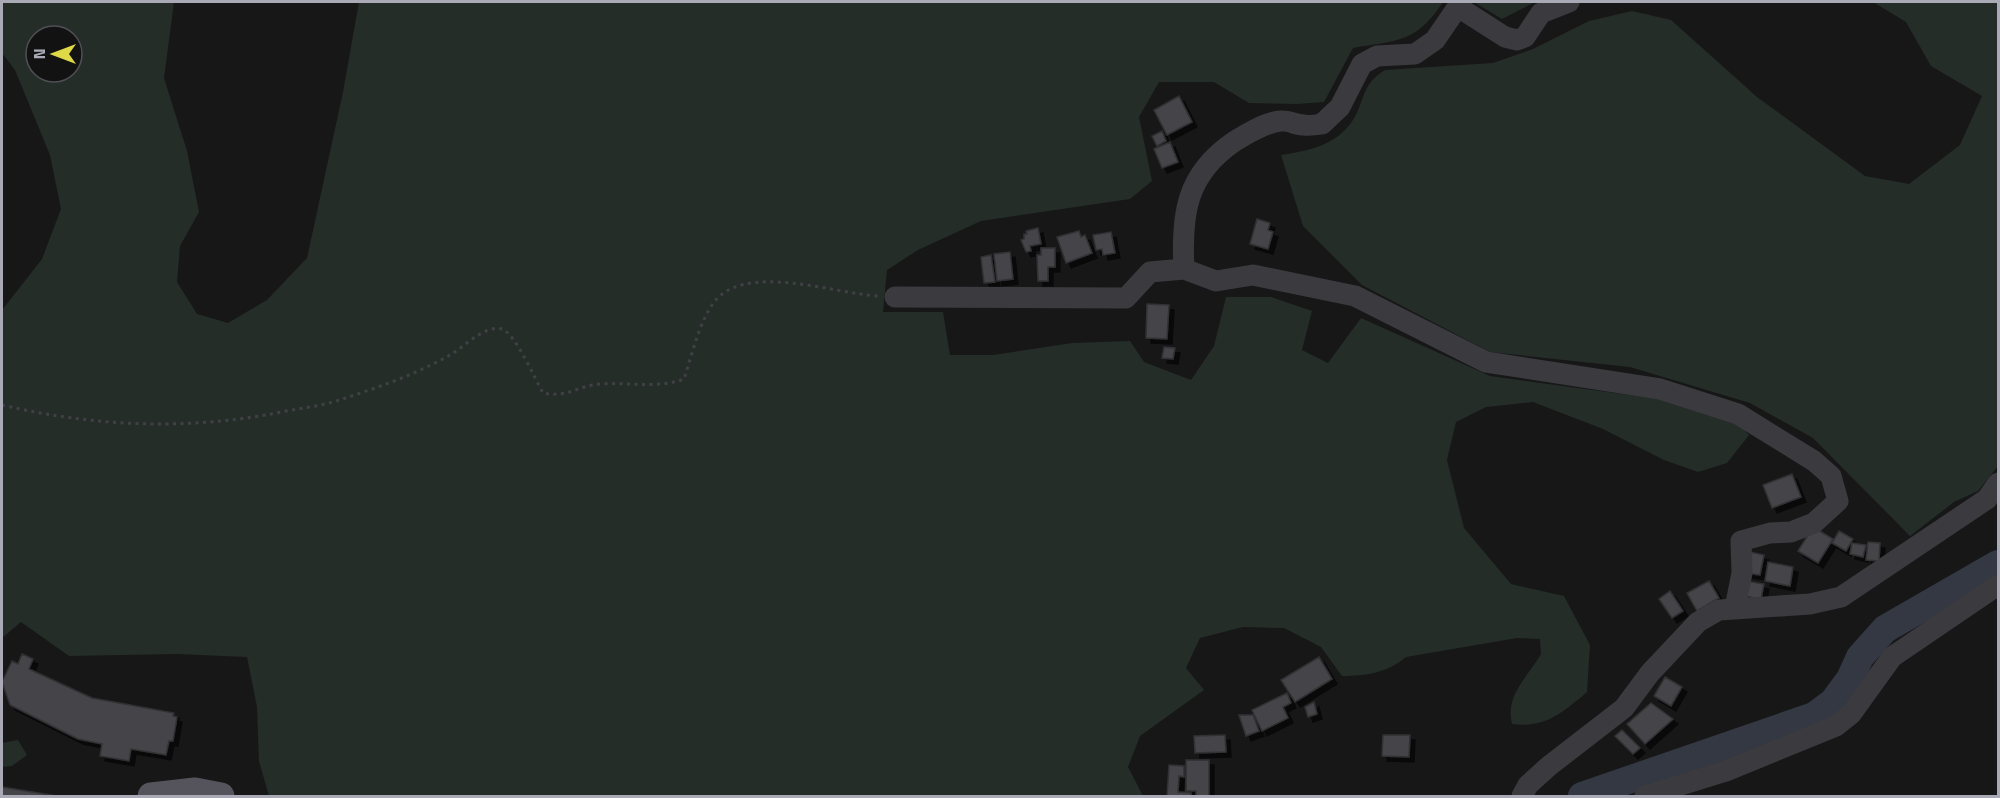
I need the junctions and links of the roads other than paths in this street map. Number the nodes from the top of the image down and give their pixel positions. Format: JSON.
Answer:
{"nodes":[{"id":1,"x":1569,"y":2,"type":"edge"},
{"id":2,"x":1460,"y":4,"type":"edge"},
{"id":3,"x":1185,"y":269,"type":"junction"},
{"id":4,"x":895,"y":297,"type":"road end"},
{"id":5,"x":1998,"y":483,"type":"edge"},
{"id":6,"x":1998,"y":585,"type":"edge"},
{"id":7,"x":1735,"y":608,"type":"junction"},
{"id":8,"x":151,"y":796,"type":"edge"},
{"id":9,"x":221,"y":796,"type":"edge"},
{"id":10,"x":1522,"y":796,"type":"edge"},
{"id":11,"x":1645,"y":796,"type":"edge"}],
"edges":[{"from":1,"to":2,"type":"street"},
{"from":2,"to":3,"type":"street"},
{"from":3,"to":4,"type":"street"},
{"from":3,"to":7,"type":"street"},
{"from":5,"to":7,"type":"street"},
{"from":6,"to":11,"type":"street"},
{"from":7,"to":10,"type":"street"},
{"from":8,"to":9,"type":"main road"}]}
